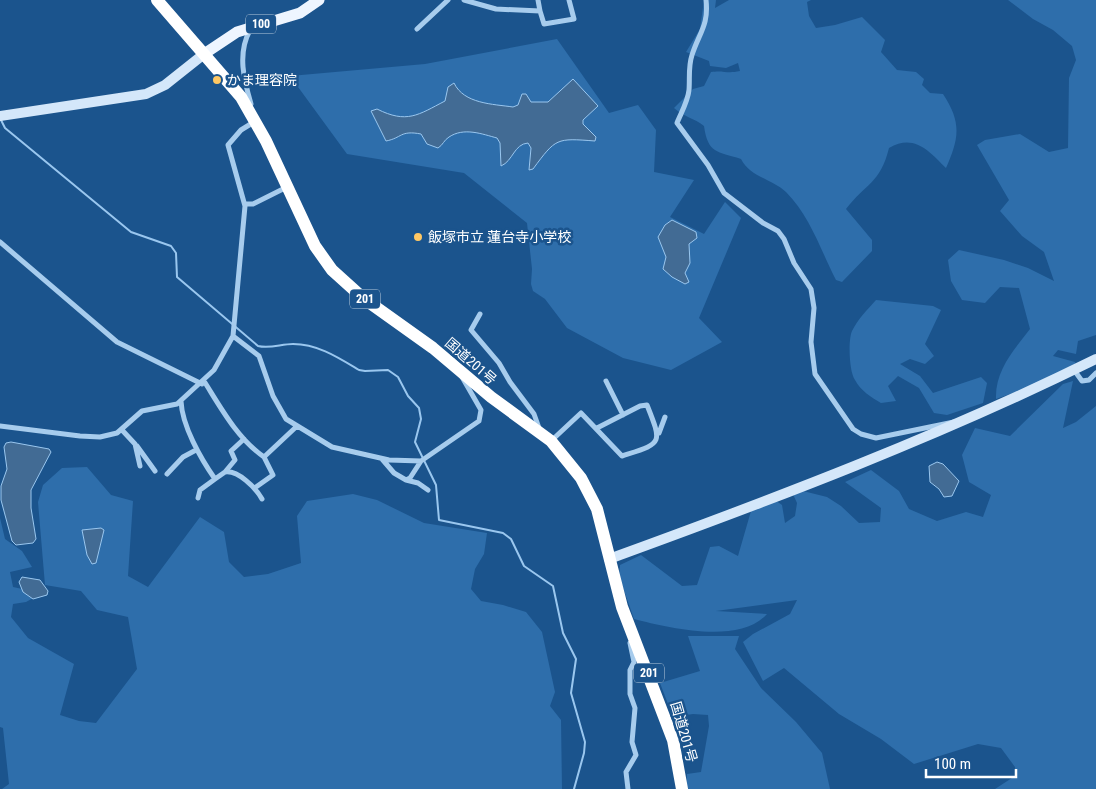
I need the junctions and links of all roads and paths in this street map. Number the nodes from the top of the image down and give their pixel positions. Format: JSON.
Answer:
{"nodes":[{"id":1,"x":157,"y":0,"type":"edge"},
{"id":2,"x":319,"y":0,"type":"edge"},
{"id":3,"x":448,"y":0,"type":"edge"},
{"id":4,"x":464,"y":0,"type":"edge"},
{"id":5,"x":538,"y":0,"type":"edge"},
{"id":6,"x":569,"y":0,"type":"edge"},
{"id":7,"x":706,"y":0,"type":"edge"},
{"id":8,"x":540,"y":11,"type":"junction"},
{"id":9,"x":252,"y":27,"type":"junction"},
{"id":10,"x":417,"y":29,"type":"dead end"},
{"id":11,"x":204,"y":54,"type":"junction"},
{"id":12,"x":0,"y":116,"type":"edge"},
{"id":13,"x":255,"y":121,"type":"junction"},
{"id":14,"x":287,"y":188,"type":"junction"},
{"id":15,"x":244,"y":204,"type":"junction"},
{"id":16,"x":0,"y":242,"type":"edge"},
{"id":17,"x":480,"y":314,"type":"dead end"},
{"id":18,"x":233,"y":336,"type":"junction"},
{"id":19,"x":1096,"y":359,"type":"edge"},
{"id":20,"x":1074,"y":370,"type":"junction"},
{"id":21,"x":460,"y":372,"type":"junction"},
{"id":22,"x":1096,"y":373,"type":"edge"},
{"id":23,"x":606,"y":381,"type":"dead end"},
{"id":24,"x":203,"y":382,"type":"junction"},
{"id":25,"x":181,"y":402,"type":"junction"},
{"id":26,"x":623,"y":414,"type":"junction"},
{"id":27,"x":665,"y":417,"type":"dead end"},
{"id":28,"x":964,"y":422,"type":"junction"},
{"id":29,"x":0,"y":426,"type":"edge"},
{"id":30,"x":296,"y":427,"type":"junction"},
{"id":31,"x":597,"y":428,"type":"junction"},
{"id":32,"x":122,"y":430,"type":"junction"},
{"id":33,"x":658,"y":436,"type":"junction"},
{"id":34,"x":546,"y":437,"type":"junction"},
{"id":35,"x":244,"y":440,"type":"junction"},
{"id":36,"x":135,"y":444,"type":"junction"},
{"id":37,"x":196,"y":450,"type":"junction"},
{"id":38,"x":264,"y":457,"type":"junction"},
{"id":39,"x":382,"y":459,"type":"junction"},
{"id":40,"x":421,"y":461,"type":"junction"},
{"id":41,"x":140,"y":466,"type":"dead end"},
{"id":42,"x":155,"y":471,"type":"dead end"},
{"id":43,"x":225,"y":472,"type":"junction"},
{"id":44,"x":167,"y":474,"type":"dead end"},
{"id":45,"x":215,"y":479,"type":"junction"},
{"id":46,"x":406,"y":480,"type":"junction"},
{"id":47,"x":256,"y":488,"type":"junction"},
{"id":48,"x":428,"y":490,"type":"dead end"},
{"id":49,"x":198,"y":498,"type":"dead end"},
{"id":50,"x":262,"y":499,"type":"dead end"},
{"id":51,"x":609,"y":559,"type":"junction"},
{"id":52,"x":632,"y":632,"type":"junction"},
{"id":53,"x":628,"y":789,"type":"edge"},
{"id":54,"x":682,"y":789,"type":"edge"}],
"edges":[{"from":1,"to":11,"type":"highway","name":"国道201号","number":"201"},
{"from":2,"to":9,"type":"main road","number":"100"},
{"from":3,"to":10,"type":"street"},
{"from":4,"to":8,"type":"street"},
{"from":5,"to":8,"type":"street"},
{"from":6,"to":8,"type":"street"},
{"from":7,"to":28,"type":"street"},
{"from":9,"to":11,"type":"main road","number":"100"},
{"from":9,"to":13,"type":"street"},
{"from":11,"to":12,"type":"street"},
{"from":11,"to":13,"type":"highway","name":"国道201号","number":"201"},
{"from":13,"to":14,"type":"highway","name":"国道201号","number":"201"},
{"from":13,"to":15,"type":"street"},
{"from":14,"to":15,"type":"street"},
{"from":14,"to":21,"type":"highway","name":"国道201号","number":"201"},
{"from":15,"to":18,"type":"street"},
{"from":16,"to":24,"type":"street"},
{"from":17,"to":34,"type":"street"},
{"from":18,"to":24,"type":"street"},
{"from":18,"to":30,"type":"street"},
{"from":19,"to":20,"type":"street"},
{"from":20,"to":22,"type":"street"},
{"from":20,"to":28,"type":"street"},
{"from":21,"to":34,"type":"highway","name":"国道201号","number":"201"},
{"from":21,"to":40,"type":"street"},
{"from":23,"to":26,"type":"street"},
{"from":24,"to":25,"type":"street"},
{"from":24,"to":35,"type":"street"},
{"from":25,"to":32,"type":"street"},
{"from":25,"to":37,"type":"street"},
{"from":26,"to":31,"type":"street"},
{"from":26,"to":33,"type":"street"},
{"from":27,"to":33,"type":"street"},
{"from":28,"to":51,"type":"street"},
{"from":29,"to":32,"type":"street"},
{"from":30,"to":38,"type":"street"},
{"from":30,"to":39,"type":"street"},
{"from":31,"to":33,"type":"street"},
{"from":31,"to":34,"type":"street"},
{"from":32,"to":36,"type":"street"},
{"from":34,"to":51,"type":"highway","name":"国道201号","number":"201"},
{"from":35,"to":38,"type":"street"},
{"from":35,"to":43,"type":"street"},
{"from":36,"to":41,"type":"street"},
{"from":36,"to":42,"type":"street"},
{"from":37,"to":44,"type":"street"},
{"from":37,"to":45,"type":"street"},
{"from":38,"to":47,"type":"street"},
{"from":39,"to":40,"type":"street"},
{"from":39,"to":46,"type":"street"},
{"from":40,"to":46,"type":"street"},
{"from":43,"to":45,"type":"street"},
{"from":43,"to":47,"type":"street"},
{"from":45,"to":49,"type":"street"},
{"from":46,"to":48,"type":"street"},
{"from":47,"to":50,"type":"street"},
{"from":51,"to":52,"type":"highway","name":"国道201号","number":"201"},
{"from":52,"to":53,"type":"street"},
{"from":52,"to":54,"type":"highway","name":"国道201号","number":"201"}]}
